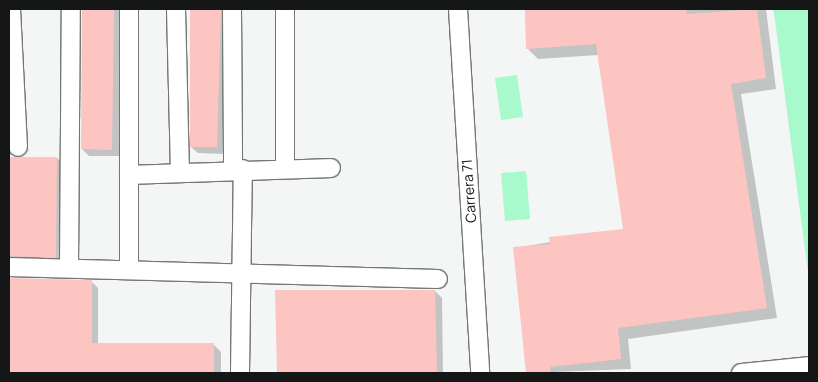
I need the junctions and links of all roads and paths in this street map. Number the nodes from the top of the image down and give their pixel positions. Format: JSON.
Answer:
{"nodes":[{"id":1,"x":11,"y":9,"type":"edge"},
{"id":2,"x":71,"y":9,"type":"edge"},
{"id":3,"x":129,"y":9,"type":"edge"},
{"id":4,"x":176,"y":9,"type":"edge"},
{"id":5,"x":232,"y":9,"type":"edge"},
{"id":6,"x":285,"y":9,"type":"edge"},
{"id":7,"x":458,"y":9,"type":"edge"},
{"id":8,"x":18,"y":147,"type":"dead end"},
{"id":9,"x":285,"y":167,"type":"junction"},
{"id":10,"x":331,"y":168,"type":"dead end"},
{"id":11,"x":238,"y":169,"type":"junction"},
{"id":12,"x":180,"y":171,"type":"junction"},
{"id":13,"x":129,"y":175,"type":"junction"},
{"id":14,"x":9,"y":267,"type":"edge"},
{"id":15,"x":69,"y":267,"type":"junction"},
{"id":16,"x":129,"y":269,"type":"junction"},
{"id":17,"x":240,"y":272,"type":"junction"},
{"id":18,"x":438,"y":278,"type":"dead end"},
{"id":19,"x":809,"y":366,"type":"edge"},
{"id":20,"x":240,"y":373,"type":"edge"},
{"id":21,"x":480,"y":373,"type":"edge"},
{"id":22,"x":741,"y":373,"type":"edge"}],
"edges":[{"from":1,"to":8,"type":"street"},
{"from":2,"to":15,"type":"street"},
{"from":3,"to":13,"type":"street"},
{"from":4,"to":12,"type":"street"},
{"from":5,"to":11,"type":"street"},
{"from":6,"to":9,"type":"street"},
{"from":7,"to":21,"type":"street","name":"Carrera 71"},
{"from":9,"to":10,"type":"street"},
{"from":9,"to":11,"type":"street"},
{"from":11,"to":12,"type":"street"},
{"from":11,"to":17,"type":"street"},
{"from":12,"to":13,"type":"street"},
{"from":13,"to":16,"type":"street"},
{"from":14,"to":15,"type":"street"},
{"from":15,"to":16,"type":"street"},
{"from":16,"to":17,"type":"street"},
{"from":17,"to":18,"type":"street"},
{"from":17,"to":20,"type":"street"},
{"from":19,"to":22,"type":"street"}]}
